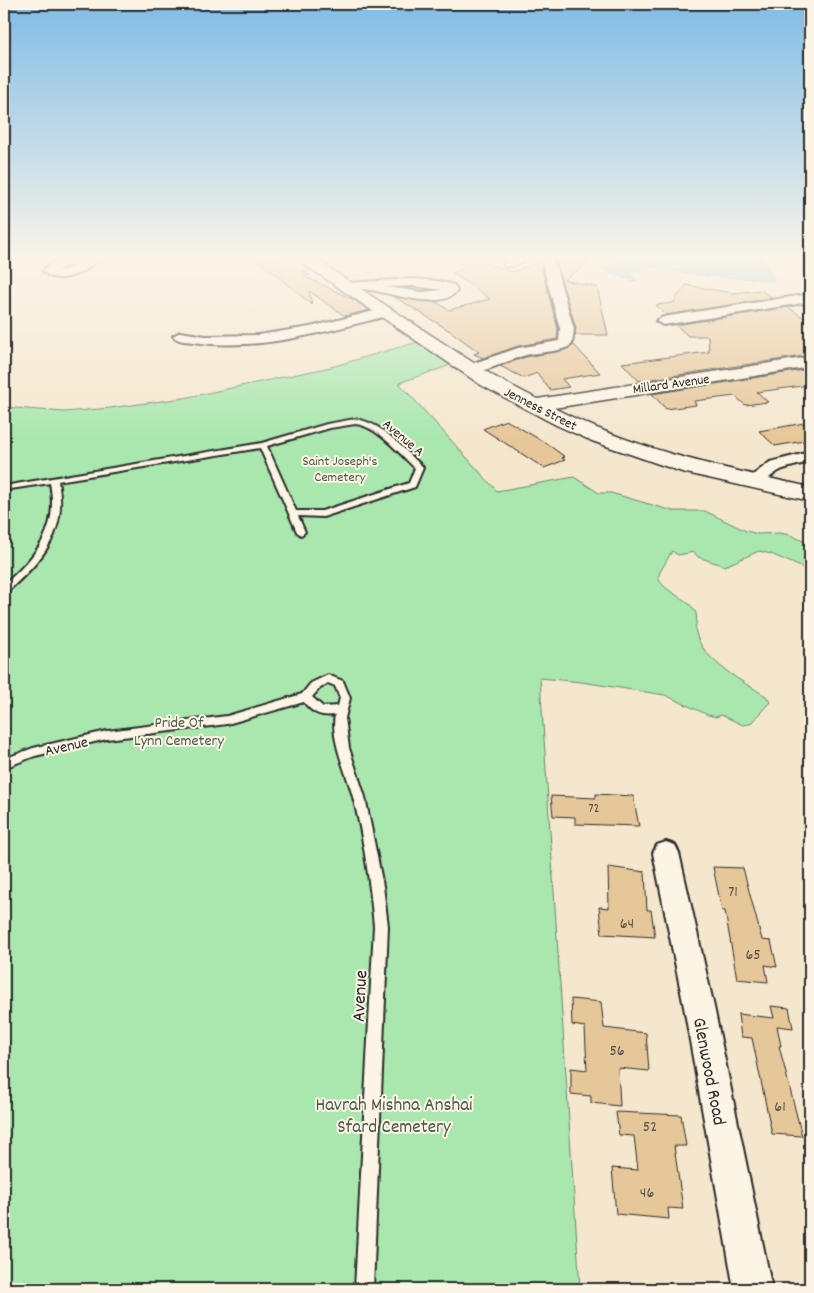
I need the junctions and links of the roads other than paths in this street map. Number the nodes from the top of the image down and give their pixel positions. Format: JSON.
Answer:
{"nodes":[{"id":1,"x":365,"y":317,"type":"edge"},
{"id":2,"x":394,"y":317,"type":"edge"},
{"id":3,"x":564,"y":317,"type":"edge"},
{"id":4,"x":686,"y":317,"type":"edge"},
{"id":5,"x":663,"y":321,"type":"dead end"},
{"id":6,"x":180,"y":336,"type":"dead end"},
{"id":7,"x":810,"y":362,"type":"edge"},
{"id":8,"x":470,"y":368,"type":"junction"},
{"id":9,"x":532,"y":406,"type":"junction"},
{"id":10,"x":263,"y":445,"type":"junction"},
{"id":11,"x":810,"y":457,"type":"edge"},
{"id":12,"x":54,"y":480,"type":"junction"},
{"id":13,"x":754,"y":482,"type":"junction"},
{"id":14,"x":4,"y":488,"type":"edge"},
{"id":15,"x":810,"y":494,"type":"edge"},
{"id":16,"x":294,"y":513,"type":"junction"},
{"id":17,"x":301,"y":532,"type":"dead end"},
{"id":18,"x":4,"y":590,"type":"edge"},
{"id":19,"x":306,"y":697,"type":"junction"},
{"id":20,"x":342,"y":709,"type":"junction"},
{"id":21,"x":4,"y":764,"type":"edge"},
{"id":22,"x":666,"y":853,"type":"dead end"},
{"id":23,"x":364,"y":1289,"type":"edge"},
{"id":24,"x":753,"y":1289,"type":"edge"}],
"edges":[{"from":1,"to":6,"type":"street"},
{"from":2,"to":8,"type":"street","name":"Jenness Street"},
{"from":3,"to":8,"type":"street"},
{"from":4,"to":5,"type":"street"},
{"from":7,"to":9,"type":"street","name":"Millard Avenue"},
{"from":8,"to":9,"type":"street","name":"Jenness Street"},
{"from":9,"to":13,"type":"street","name":"Jenness Street"},
{"from":10,"to":12,"type":"lane","name":"Avenue A"},
{"from":10,"to":16,"type":"lane"},
{"from":10,"to":16,"type":"lane","name":"Avenue A"},
{"from":11,"to":13,"type":"street"},
{"from":12,"to":14,"type":"lane","name":"Avenue A"},
{"from":12,"to":18,"type":"lane"},
{"from":13,"to":15,"type":"street","name":"Jenness Street"},
{"from":16,"to":17,"type":"lane"},
{"from":19,"to":20,"type":"lane"},
{"from":19,"to":20,"type":"lane","name":"Avenue"},
{"from":19,"to":21,"type":"lane","name":"Avenue"},
{"from":20,"to":23,"type":"lane","name":"Avenue"},
{"from":22,"to":24,"type":"street","name":"Glenwood Road"}]}
